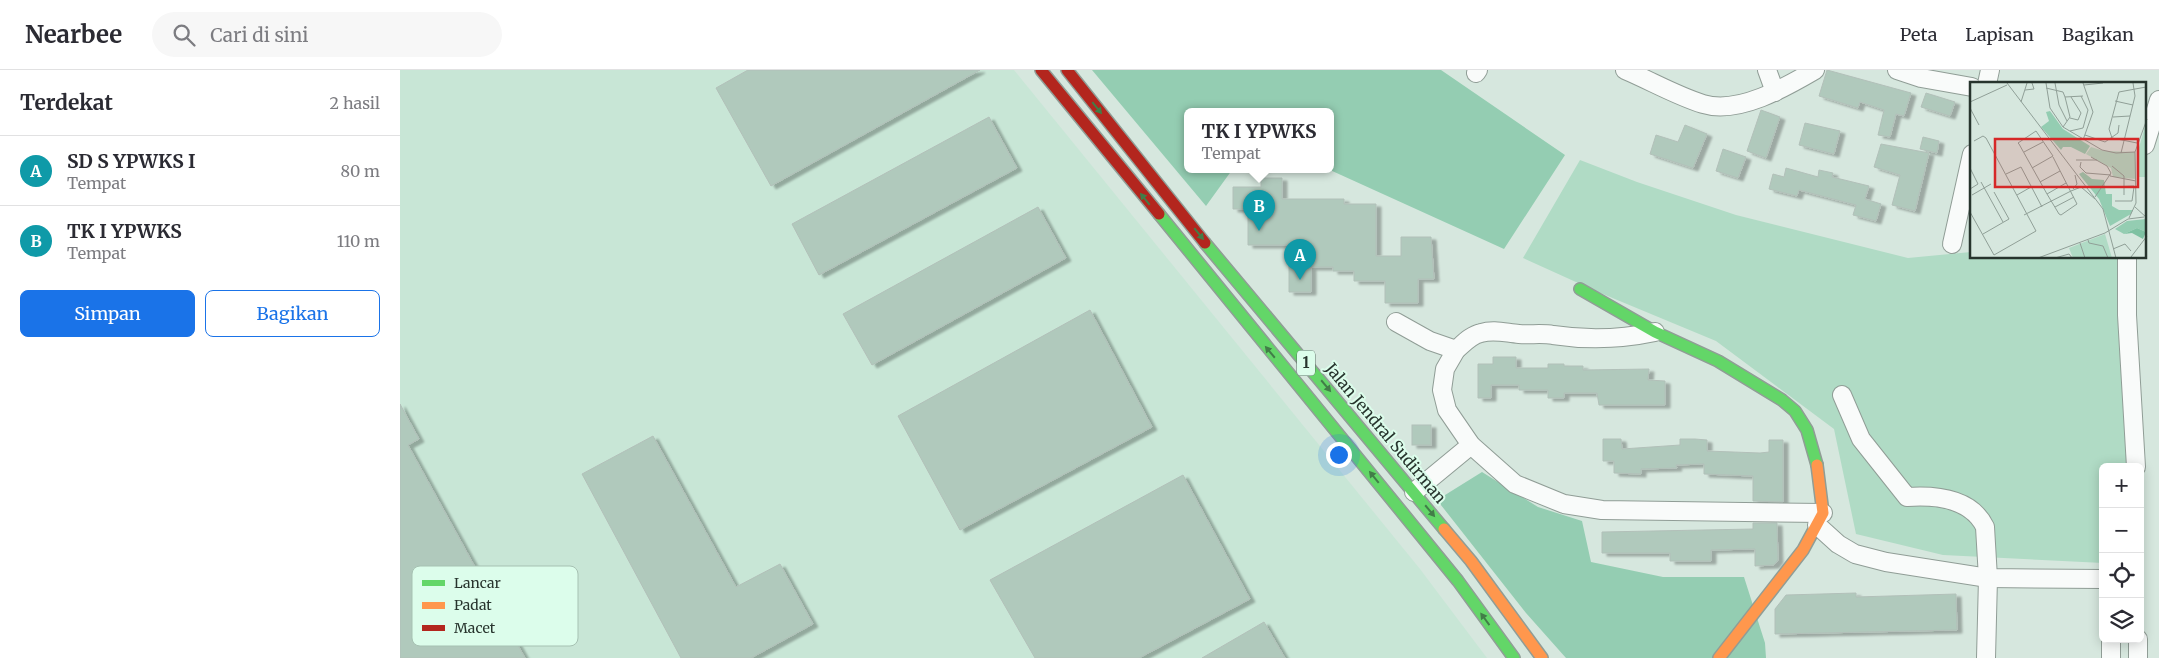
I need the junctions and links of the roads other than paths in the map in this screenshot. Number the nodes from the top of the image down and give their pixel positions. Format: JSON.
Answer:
{"nodes":[{"id":1,"x":1041,"y":70,"type":"edge"},
{"id":2,"x":1066,"y":70,"type":"edge"},
{"id":3,"x":1626,"y":70,"type":"edge"},
{"id":4,"x":1767,"y":70,"type":"edge"},
{"id":5,"x":1815,"y":70,"type":"edge"},
{"id":6,"x":1897,"y":70,"type":"edge"},
{"id":7,"x":1970,"y":87,"type":"edge"},
{"id":8,"x":1775,"y":92,"type":"junction"},
{"id":9,"x":2159,"y":100,"type":"edge"},
{"id":10,"x":2149,"y":117,"type":"edge"},
{"id":11,"x":2146,"y":138,"type":"edge"},
{"id":12,"x":1970,"y":163,"type":"edge"},
{"id":13,"x":1952,"y":244,"type":"dead end"},
{"id":14,"x":2127,"y":259,"type":"edge"},
{"id":15,"x":1580,"y":290,"type":"dead end"},
{"id":16,"x":1396,"y":322,"type":"dead end"},
{"id":17,"x":1655,"y":332,"type":"junction"},
{"id":18,"x":1456,"y":350,"type":"junction"},
{"id":19,"x":1842,"y":395,"type":"dead end"},
{"id":20,"x":1471,"y":445,"type":"junction"},
{"id":21,"x":2136,"y":463,"type":"edge"},
{"id":22,"x":1414,"y":492,"type":"junction"},
{"id":23,"x":1820,"y":519,"type":"junction"},
{"id":24,"x":1988,"y":578,"type":"junction"},
{"id":25,"x":2099,"y":579,"type":"edge"},
{"id":26,"x":2111,"y":643,"type":"edge"},
{"id":27,"x":2138,"y":643,"type":"edge"},
{"id":28,"x":1514,"y":658,"type":"edge"},
{"id":29,"x":1542,"y":658,"type":"edge"},
{"id":30,"x":1719,"y":658,"type":"edge"},
{"id":31,"x":1986,"y":658,"type":"edge"},
{"id":32,"x":2111,"y":658,"type":"edge"},
{"id":33,"x":2138,"y":658,"type":"edge"}],
"edges":[{"from":28,"to":1,"type":"main road","number":"1","one_way":true},
{"from":2,"to":22,"type":"main road","name":"Jalan Jendral Sudirman","number":"1","one_way":true},
{"from":3,"to":8,"type":"street"},
{"from":4,"to":8,"type":"street"},
{"from":5,"to":8,"type":"street"},
{"from":6,"to":7,"type":"street"},
{"from":9,"to":10,"type":"street"},
{"from":10,"to":11,"type":"street"},
{"from":12,"to":13,"type":"street"},
{"from":14,"to":21,"type":"street"},
{"from":15,"to":17,"type":"main road"},
{"from":16,"to":18,"type":"street"},
{"from":17,"to":18,"type":"street"},
{"from":17,"to":23,"type":"main road"},
{"from":18,"to":20,"type":"street"},
{"from":19,"to":24,"type":"street"},
{"from":20,"to":22,"type":"street"},
{"from":20,"to":23,"type":"street"},
{"from":22,"to":29,"type":"main road","name":"Jalan Jendral Sudirman","number":"1","one_way":true},
{"from":23,"to":24,"type":"street"},
{"from":23,"to":30,"type":"main road"},
{"from":24,"to":25,"type":"street"},
{"from":24,"to":31,"type":"street"},
{"from":26,"to":32,"type":"street"},
{"from":27,"to":33,"type":"street"}]}
